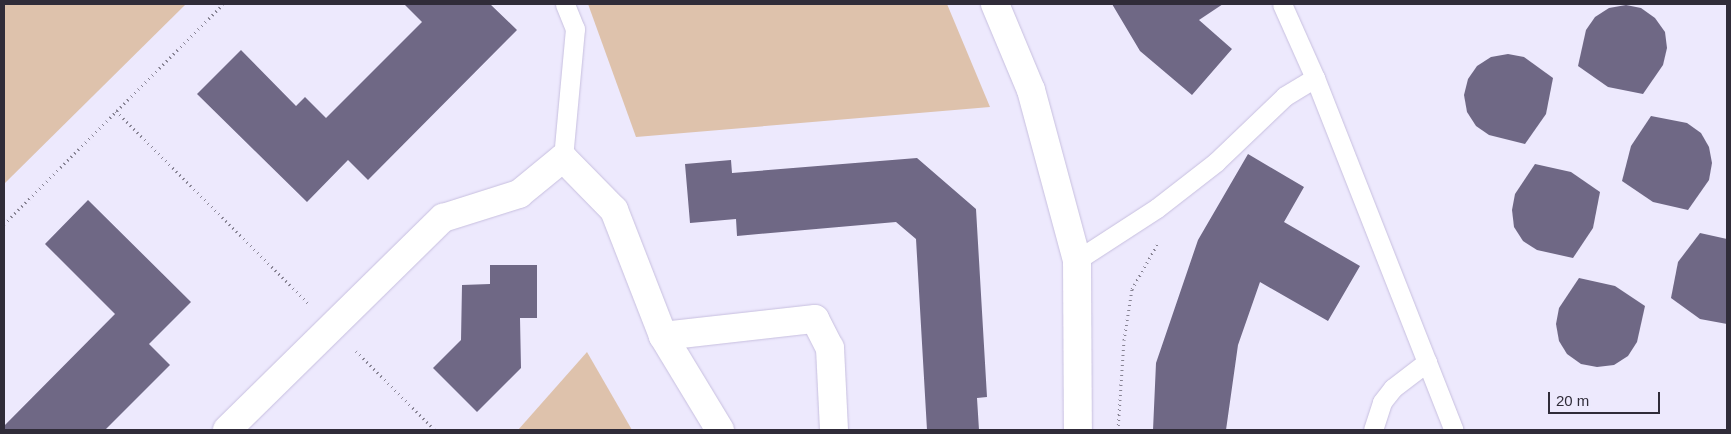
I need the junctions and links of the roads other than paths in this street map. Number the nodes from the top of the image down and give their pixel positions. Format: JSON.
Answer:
{"nodes":[{"id":1,"x":565,"y":4,"type":"edge"},
{"id":2,"x":995,"y":4,"type":"edge"},
{"id":3,"x":1282,"y":4,"type":"edge"},
{"id":4,"x":1315,"y":78,"type":"junction"},
{"id":5,"x":563,"y":158,"type":"junction"},
{"id":6,"x":1077,"y":260,"type":"junction"},
{"id":7,"x":663,"y":336,"type":"junction"},
{"id":8,"x":1427,"y":362,"type":"junction"},
{"id":9,"x":227,"y":430,"type":"edge"},
{"id":10,"x":720,"y":430,"type":"edge"},
{"id":11,"x":834,"y":430,"type":"edge"},
{"id":12,"x":1078,"y":430,"type":"edge"},
{"id":13,"x":1373,"y":430,"type":"edge"},
{"id":14,"x":1454,"y":430,"type":"edge"}],
"edges":[{"from":1,"to":5,"type":"lane"},
{"from":2,"to":6,"type":"street"},
{"from":3,"to":4,"type":"lane"},
{"from":4,"to":6,"type":"lane"},
{"from":4,"to":8,"type":"lane"},
{"from":5,"to":7,"type":"street"},
{"from":5,"to":9,"type":"street"},
{"from":6,"to":12,"type":"street"},
{"from":7,"to":10,"type":"street"},
{"from":7,"to":11,"type":"street"},
{"from":8,"to":13,"type":"lane"},
{"from":8,"to":14,"type":"lane"}]}
